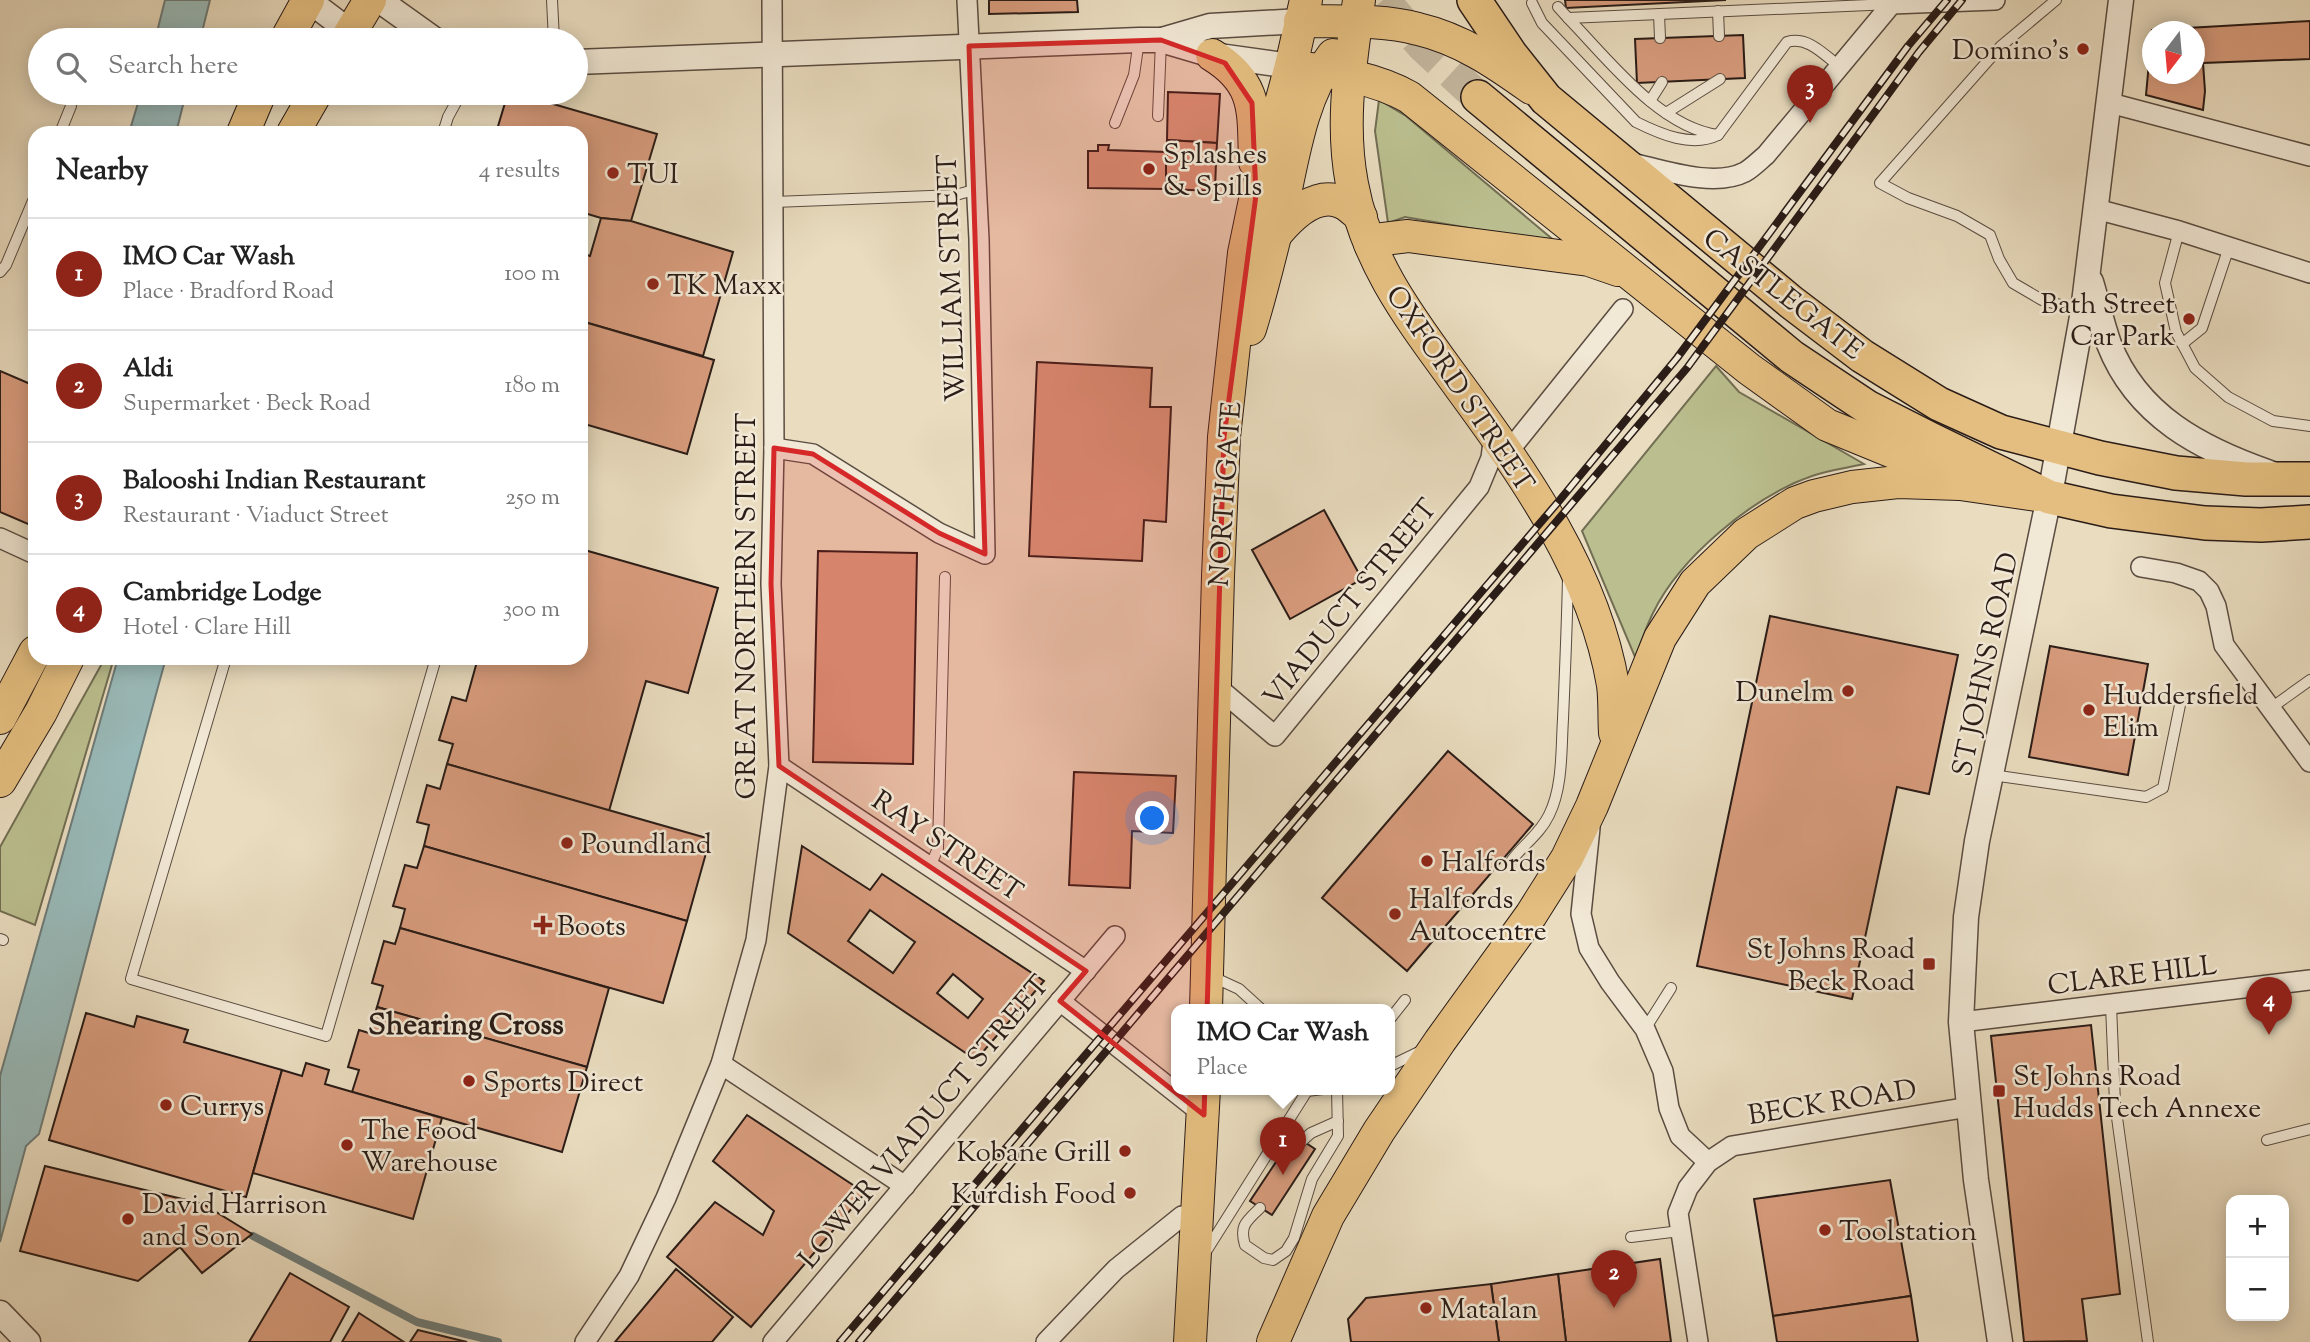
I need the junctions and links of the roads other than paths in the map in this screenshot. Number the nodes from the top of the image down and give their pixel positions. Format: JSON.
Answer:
{"nodes":[{"id":1,"x":308,"y":0,"type":"edge"},
{"id":2,"x":370,"y":0,"type":"edge"},
{"id":3,"x":379,"y":0,"type":"edge"},
{"id":4,"x":552,"y":0,"type":"edge"},
{"id":5,"x":772,"y":0,"type":"edge"},
{"id":6,"x":967,"y":0,"type":"edge"},
{"id":7,"x":1474,"y":0,"type":"edge"},
{"id":8,"x":1995,"y":0,"type":"edge"},
{"id":9,"x":2056,"y":0,"type":"edge"},
{"id":10,"x":2121,"y":0,"type":"edge"},
{"id":11,"x":1893,"y":2,"type":"edge"},
{"id":12,"x":1532,"y":3,"type":"dead end"},
{"id":13,"x":1559,"y":7,"type":"dead end"},
{"id":14,"x":1303,"y":11,"type":"edge"},
{"id":15,"x":1357,"y":11,"type":"edge"},
{"id":16,"x":1718,"y":11,"type":"junction"},
{"id":17,"x":1659,"y":14,"type":"junction"},
{"id":18,"x":1569,"y":18,"type":"junction"},
{"id":19,"x":293,"y":28,"type":"edge"},
{"id":20,"x":340,"y":28,"type":"edge"},
{"id":21,"x":357,"y":28,"type":"edge"},
{"id":22,"x":418,"y":28,"type":"edge"},
{"id":23,"x":553,"y":28,"type":"edge"},
{"id":24,"x":1719,"y":36,"type":"dead end"},
{"id":25,"x":1660,"y":38,"type":"dead end"},
{"id":26,"x":1150,"y":40,"type":"junction"},
{"id":27,"x":969,"y":46,"type":"junction"},
{"id":28,"x":773,"y":53,"type":"junction"},
{"id":29,"x":1212,"y":55,"type":"junction"},
{"id":30,"x":588,"y":61,"type":"edge"},
{"id":31,"x":1839,"y":66,"type":"junction"},
{"id":32,"x":1320,"y":70,"type":"junction"},
{"id":33,"x":1720,"y":79,"type":"dead end"},
{"id":34,"x":1661,"y":82,"type":"dead end"},
{"id":35,"x":1478,"y":97,"type":"tunnel mouth"},
{"id":36,"x":1546,"y":99,"type":"junction"},
{"id":37,"x":1650,"y":102,"type":"junction"},
{"id":38,"x":2110,"y":103,"type":"junction"},
{"id":39,"x":255,"y":105,"type":"edge"},
{"id":40,"x":309,"y":105,"type":"edge"},
{"id":41,"x":454,"y":105,"type":"edge"},
{"id":42,"x":71,"y":106,"type":"dead end"},
{"id":43,"x":1666,"y":113,"type":"junction"},
{"id":44,"x":1158,"y":116,"type":"dead end"},
{"id":45,"x":1115,"y":123,"type":"dead end"},
{"id":46,"x":63,"y":126,"type":"edge"},
{"id":47,"x":246,"y":126,"type":"edge"},
{"id":48,"x":297,"y":126,"type":"edge"},
{"id":49,"x":445,"y":126,"type":"edge"},
{"id":50,"x":1718,"y":135,"type":"junction"},
{"id":51,"x":2310,"y":156,"type":"edge"},
{"id":52,"x":1621,"y":160,"type":"junction"},
{"id":53,"x":977,"y":189,"type":"junction"},
{"id":54,"x":1256,"y":195,"type":"junction"},
{"id":55,"x":774,"y":202,"type":"junction"},
{"id":56,"x":2096,"y":209,"type":"junction"},
{"id":57,"x":28,"y":213,"type":"edge"},
{"id":58,"x":1365,"y":231,"type":"junction"},
{"id":59,"x":2179,"y":231,"type":"junction"},
{"id":60,"x":1276,"y":234,"type":"junction"},
{"id":61,"x":2229,"y":247,"type":"junction"},
{"id":62,"x":0,"y":272,"type":"edge"},
{"id":63,"x":2310,"y":273,"type":"edge"},
{"id":64,"x":1633,"y":275,"type":"junction"},
{"id":65,"x":2088,"y":275,"type":"junction"},
{"id":66,"x":1623,"y":309,"type":"dead end"},
{"id":67,"x":2083,"y":312,"type":"junction"},
{"id":68,"x":2182,"y":344,"type":"junction"},
{"id":69,"x":1231,"y":386,"type":"junction"},
{"id":70,"x":2310,"y":426,"type":"edge"},
{"id":71,"x":1501,"y":442,"type":"junction"},
{"id":72,"x":774,"y":448,"type":"junction"},
{"id":73,"x":2059,"y":448,"type":"junction"},
{"id":74,"x":2301,"y":479,"type":"edge"},
{"id":75,"x":2049,"y":496,"type":"junction"},
{"id":76,"x":2310,"y":522,"type":"edge"},
{"id":77,"x":0,"y":538,"type":"edge"},
{"id":78,"x":28,"y":551,"type":"edge"},
{"id":79,"x":1568,"y":553,"type":"junction"},
{"id":80,"x":2141,"y":567,"type":"dead end"},
{"id":81,"x":945,"y":578,"type":"dead end"},
{"id":82,"x":28,"y":665,"type":"edge"},
{"id":83,"x":64,"y":665,"type":"edge"},
{"id":84,"x":224,"y":665,"type":"edge"},
{"id":85,"x":434,"y":665,"type":"edge"},
{"id":86,"x":2310,"y":680,"type":"edge"},
{"id":87,"x":1216,"y":686,"type":"junction"},
{"id":88,"x":2181,"y":700,"type":"dead end"},
{"id":89,"x":2271,"y":708,"type":"junction"},
{"id":90,"x":0,"y":718,"type":"edge"},
{"id":91,"x":1615,"y":744,"type":"junction"},
{"id":92,"x":2310,"y":762,"type":"edge"},
{"id":93,"x":779,"y":766,"type":"junction"},
{"id":94,"x":1992,"y":775,"type":"junction"},
{"id":95,"x":0,"y":781,"type":"edge"},
{"id":96,"x":1592,"y":806,"type":"junction"},
{"id":97,"x":1511,"y":860,"type":"dead end"},
{"id":98,"x":930,"y":867,"type":"junction"},
{"id":99,"x":1115,"y":936,"type":"dead end"},
{"id":100,"x":1086,"y":971,"type":"junction"},
{"id":101,"x":1206,"y":974,"type":"junction"},
{"id":102,"x":2310,"y":980,"type":"edge"},
{"id":103,"x":1671,"y":988,"type":"dead end"},
{"id":104,"x":1405,"y":1000,"type":"dead end"},
{"id":105,"x":1060,"y":1002,"type":"junction"},
{"id":106,"x":1206,"y":1004,"type":"edge"},
{"id":107,"x":1256,"y":1004,"type":"edge"},
{"id":108,"x":2111,"y":1005,"type":"junction"},
{"id":109,"x":1395,"y":1013,"type":"edge"},
{"id":110,"x":1961,"y":1022,"type":"junction"},
{"id":111,"x":1645,"y":1029,"type":"junction"},
{"id":112,"x":1440,"y":1041,"type":"junction"},
{"id":113,"x":721,"y":1064,"type":"junction"},
{"id":114,"x":1395,"y":1064,"type":"edge"},
{"id":115,"x":1171,"y":1079,"type":"edge"},
{"id":116,"x":1300,"y":1095,"type":"edge"},
{"id":117,"x":1337,"y":1095,"type":"edge"},
{"id":118,"x":1204,"y":1102,"type":"edge"},
{"id":119,"x":1969,"y":1107,"type":"junction"},
{"id":120,"x":1338,"y":1121,"type":"junction"},
{"id":121,"x":2310,"y":1129,"type":"edge"},
{"id":122,"x":2267,"y":1140,"type":"dead end"},
{"id":123,"x":1302,"y":1141,"type":"dead end"},
{"id":124,"x":1708,"y":1162,"type":"junction"},
{"id":125,"x":905,"y":1186,"type":"junction"},
{"id":126,"x":1260,"y":1208,"type":"dead end"},
{"id":127,"x":1198,"y":1216,"type":"junction"},
{"id":128,"x":1679,"y":1231,"type":"junction"},
{"id":129,"x":1631,"y":1237,"type":"dead end"},
{"id":130,"x":1195,"y":1268,"type":"junction"},
{"id":131,"x":0,"y":1313,"type":"edge"},
{"id":132,"x":29,"y":1342,"type":"edge"},
{"id":133,"x":586,"y":1342,"type":"edge"},
{"id":134,"x":773,"y":1342,"type":"edge"},
{"id":135,"x":1046,"y":1342,"type":"edge"},
{"id":136,"x":1190,"y":1342,"type":"edge"},
{"id":137,"x":1273,"y":1342,"type":"edge"},
{"id":138,"x":1698,"y":1342,"type":"edge"},
{"id":139,"x":2000,"y":1342,"type":"edge"},
{"id":140,"x":2148,"y":1342,"type":"edge"}],
"edges":[{"from":1,"to":19,"type":"main road"},
{"from":1,"to":20,"type":"street"},
{"from":2,"to":21,"type":"main road"},
{"from":3,"to":22,"type":"street"},
{"from":4,"to":23,"type":"lane"},
{"from":5,"to":28,"type":"street","name":"GREAT NORTHERN STREET"},
{"from":6,"to":27,"type":"street","name":"WILLIAM STREET"},
{"from":7,"to":36,"type":"highway"},
{"from":8,"to":11,"type":"street"},
{"from":9,"to":67,"type":"lane"},
{"from":10,"to":38,"type":"street","name":"ST JOHNS ROAD"},
{"from":11,"to":16,"type":"lane"},
{"from":11,"to":31,"type":"street"},
{"from":12,"to":50,"type":"lane"},
{"from":13,"to":18,"type":"lane"},
{"from":14,"to":15,"type":"main road","name":"CASTLEGATE"},
{"from":14,"to":26,"type":"street"},
{"from":14,"to":32,"type":"main road","name":"NORTHGATE"},
{"from":15,"to":32,"type":"main road"},
{"from":15,"to":36,"type":"main road","name":"CASTLEGATE"},
{"from":16,"to":17,"type":"lane"},
{"from":16,"to":24,"type":"lane"},
{"from":17,"to":18,"type":"lane"},
{"from":17,"to":25,"type":"lane"},
{"from":18,"to":37,"type":"lane"},
{"from":26,"to":27,"type":"street"},
{"from":26,"to":29,"type":"street"},
{"from":26,"to":44,"type":"lane"},
{"from":26,"to":45,"type":"lane"},
{"from":27,"to":28,"type":"street"},
{"from":27,"to":53,"type":"street","name":"WILLIAM STREET"},
{"from":28,"to":30,"type":"street"},
{"from":28,"to":55,"type":"street","name":"GREAT NORTHERN STREET"},
{"from":29,"to":32,"type":"street"},
{"from":29,"to":54,"type":"main road"},
{"from":31,"to":50,"type":"lane"},
{"from":31,"to":52,"type":"street"},
{"from":32,"to":54,"type":"main road","name":"NORTHGATE"},
{"from":32,"to":58,"type":"main road","name":"OXFORD STREET"},
{"from":32,"to":60,"type":"main road"},
{"from":32,"to":64,"type":"main road","name":"CASTLEGATE"},
{"from":33,"to":43,"type":"lane"},
{"from":34,"to":37,"type":"lane"},
{"from":35,"to":75,"type":"highway","name":"CASTLEGATE"},
{"from":36,"to":52,"type":"highway","name":"CASTLEGATE"},
{"from":37,"to":43,"type":"lane"},
{"from":38,"to":51,"type":"street"},
{"from":38,"to":56,"type":"street","name":"ST JOHNS ROAD"},
{"from":39,"to":47,"type":"main road"},
{"from":40,"to":48,"type":"main road"},
{"from":41,"to":49,"type":"lane"},
{"from":42,"to":46,"type":"lane"},
{"from":43,"to":50,"type":"lane"},
{"from":52,"to":73,"type":"highway","name":"CASTLEGATE"},
{"from":53,"to":55,"type":"lane"},
{"from":53,"to":72,"type":"street","name":"WILLIAM STREET"},
{"from":54,"to":69,"type":"main road","name":"NORTHGATE"},
{"from":55,"to":72,"type":"street","name":"GREAT NORTHERN STREET"},
{"from":56,"to":59,"type":"street"},
{"from":56,"to":65,"type":"street","name":"ST JOHNS ROAD"},
{"from":57,"to":62,"type":"lane"},
{"from":58,"to":60,"type":"main road"},
{"from":58,"to":64,"type":"main road"},
{"from":58,"to":71,"type":"main road","name":"OXFORD STREET"},
{"from":59,"to":61,"type":"street"},
{"from":59,"to":68,"type":"lane"},
{"from":60,"to":69,"type":"main road"},
{"from":61,"to":63,"type":"street"},
{"from":61,"to":68,"type":"lane"},
{"from":64,"to":75,"type":"main road","name":"CASTLEGATE"},
{"from":65,"to":67,"type":"street","name":"ST JOHNS ROAD"},
{"from":65,"to":74,"type":"street"},
{"from":66,"to":71,"type":"street","name":"VIADUCT STREET"},
{"from":67,"to":73,"type":"street","name":"ST JOHNS ROAD"},
{"from":68,"to":70,"type":"lane"},
{"from":69,"to":87,"type":"main road","name":"NORTHGATE"},
{"from":71,"to":79,"type":"main road","name":"OXFORD STREET"},
{"from":71,"to":87,"type":"street","name":"VIADUCT STREET"},
{"from":72,"to":93,"type":"street","name":"GREAT NORTHERN STREET"},
{"from":73,"to":74,"type":"highway","name":"CASTLEGATE"},
{"from":73,"to":75,"type":"street","name":"ST JOHNS ROAD"},
{"from":75,"to":76,"type":"highway","name":"CASTLEGATE"},
{"from":75,"to":91,"type":"main road"},
{"from":75,"to":94,"type":"street","name":"ST JOHNS ROAD"},
{"from":77,"to":78,"type":"street"},
{"from":79,"to":91,"type":"main road","name":"OXFORD STREET"},
{"from":79,"to":97,"type":"lane"},
{"from":80,"to":89,"type":"street"},
{"from":81,"to":98,"type":"lane"},
{"from":82,"to":90,"type":"main road"},
{"from":83,"to":95,"type":"main road"},
{"from":84,"to":85,"type":"lane"},
{"from":86,"to":89,"type":"lane"},
{"from":87,"to":101,"type":"main road","name":"NORTHGATE"},
{"from":88,"to":94,"type":"lane"},
{"from":89,"to":92,"type":"street"},
{"from":91,"to":96,"type":"main road"},
{"from":93,"to":98,"type":"street","name":"RAY STREET"},
{"from":93,"to":113,"type":"street","name":"GREAT NORTHERN STREET"},
{"from":94,"to":110,"type":"street","name":"ST JOHNS ROAD"},
{"from":96,"to":111,"type":"street"},
{"from":96,"to":112,"type":"main road"},
{"from":98,"to":100,"type":"street","name":"RAY STREET"},
{"from":99,"to":100,"type":"street","name":"LOWER VIADUCT STREET"},
{"from":100,"to":105,"type":"street","name":"LOWER VIADUCT STREET"},
{"from":101,"to":106,"type":"main road","name":"NORTHGATE"},
{"from":101,"to":107,"type":"lane"},
{"from":102,"to":108,"type":"street","name":"CLARE HILL"},
{"from":103,"to":111,"type":"lane"},
{"from":104,"to":109,"type":"lane"},
{"from":105,"to":115,"type":"street"},
{"from":105,"to":125,"type":"street","name":"LOWER VIADUCT STREET"},
{"from":108,"to":110,"type":"street","name":"CLARE HILL"},
{"from":108,"to":140,"type":"lane"},
{"from":110,"to":119,"type":"street","name":"ST JOHNS ROAD"},
{"from":111,"to":124,"type":"street"},
{"from":112,"to":114,"type":"lane"},
{"from":112,"to":137,"type":"main road"},
{"from":113,"to":125,"type":"street"},
{"from":113,"to":133,"type":"street","name":"GREAT NORTHERN STREET"},
{"from":116,"to":130,"type":"lane"},
{"from":117,"to":120,"type":"lane"},
{"from":118,"to":127,"type":"main road"},
{"from":119,"to":124,"type":"street","name":"BECK ROAD"},
{"from":119,"to":139,"type":"street","name":"ST JOHNS ROAD"},
{"from":120,"to":123,"type":"lane"},
{"from":120,"to":126,"type":"lane"},
{"from":121,"to":122,"type":"lane"},
{"from":124,"to":128,"type":"street","name":"BECK ROAD"},
{"from":125,"to":134,"type":"street","name":"LOWER VIADUCT STREET"},
{"from":127,"to":130,"type":"main road"},
{"from":127,"to":135,"type":"street"},
{"from":128,"to":129,"type":"lane"},
{"from":128,"to":138,"type":"street","name":"BECK ROAD"},
{"from":130,"to":136,"type":"main road"},
{"from":131,"to":132,"type":"street"}]}
